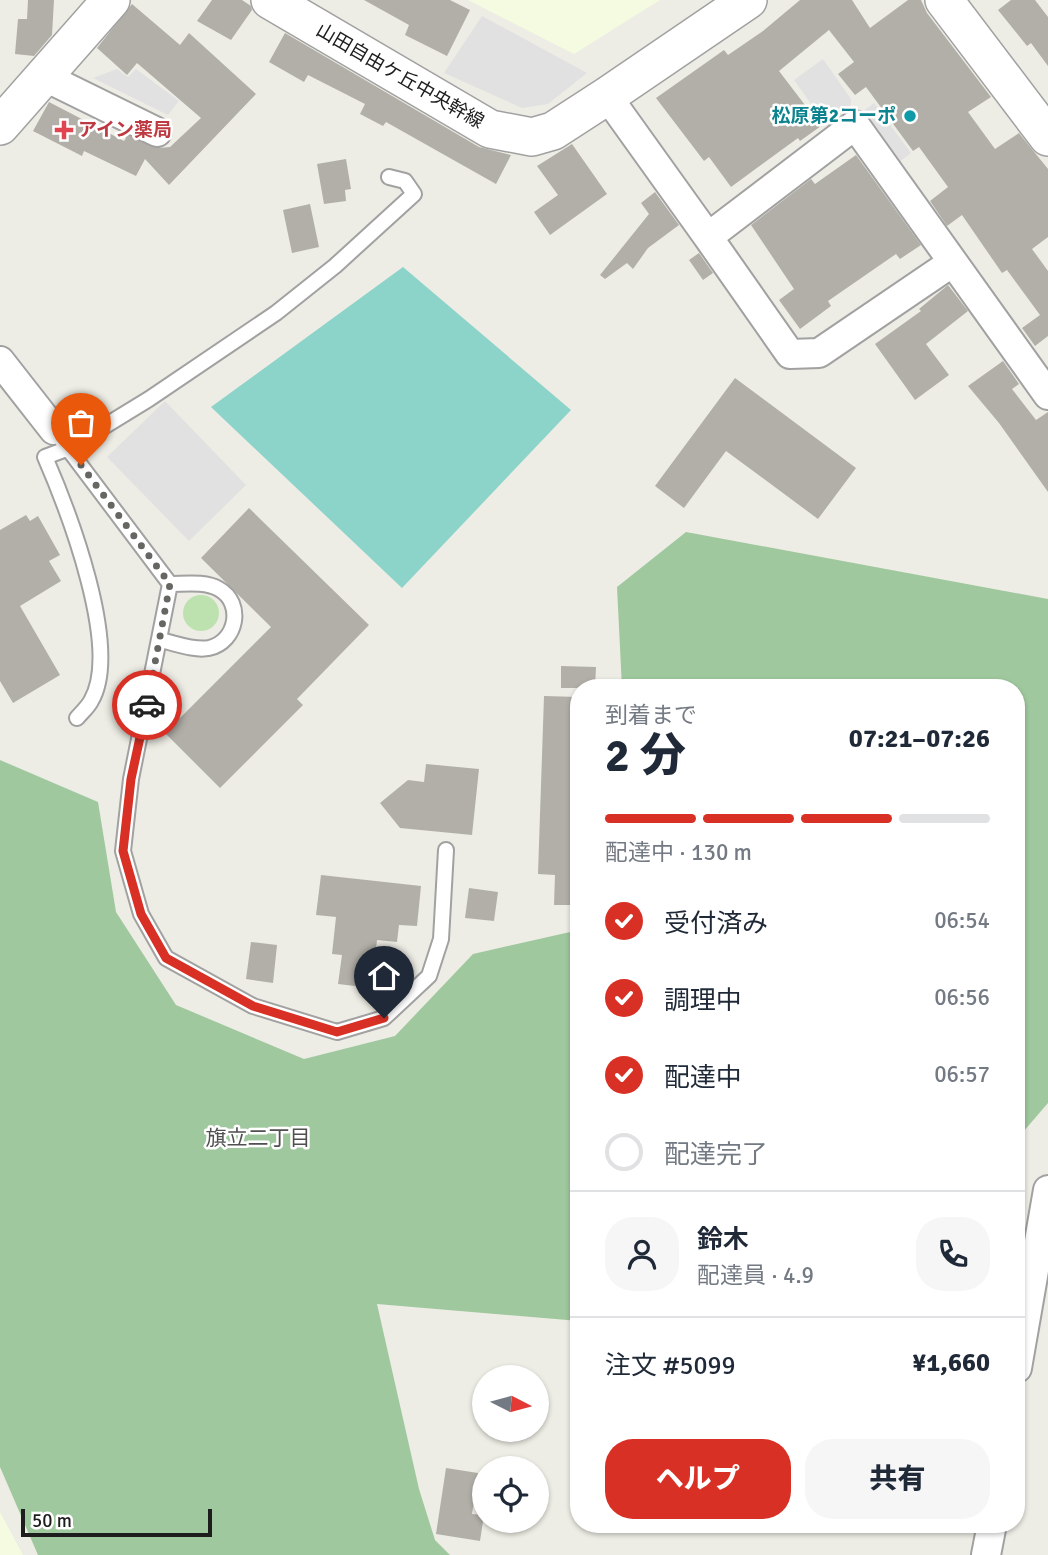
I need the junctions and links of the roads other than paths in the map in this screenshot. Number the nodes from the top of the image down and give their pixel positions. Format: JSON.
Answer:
{"nodes":[{"id":1,"x":111,"y":0,"type":"edge"},
{"id":2,"x":270,"y":0,"type":"edge"},
{"id":3,"x":748,"y":0,"type":"edge"},
{"id":4,"x":944,"y":0,"type":"edge"},
{"id":5,"x":43,"y":76,"type":"junction"},
{"id":6,"x":607,"y":96,"type":"junction"},
{"id":7,"x":0,"y":126,"type":"edge"},
{"id":8,"x":157,"y":132,"type":"dead end"},
{"id":9,"x":1048,"y":137,"type":"edge"},
{"id":10,"x":389,"y":177,"type":"dead end"},
{"id":11,"x":708,"y":237,"type":"junction"},
{"id":12,"x":953,"y":262,"type":"junction"},
{"id":13,"x":0,"y":361,"type":"edge"},
{"id":14,"x":1048,"y":395,"type":"edge"},
{"id":15,"x":61,"y":439,"type":"junction"},
{"id":16,"x":170,"y":584,"type":"junction"},
{"id":17,"x":160,"y":640,"type":"junction"},
{"id":18,"x":77,"y":718,"type":"dead end"},
{"id":19,"x":446,"y":850,"type":"dead end"},
{"id":20,"x":1048,"y":1190,"type":"edge"},
{"id":21,"x":1025,"y":1322,"type":"edge"},
{"id":22,"x":990,"y":1533,"type":"edge"},
{"id":23,"x":986,"y":1555,"type":"edge"}],
"edges":[{"from":1,"to":5,"type":"street"},
{"from":2,"to":6,"type":"street","name":"山田自由ケ丘中央幹線"},
{"from":3,"to":6,"type":"street","name":"山田自由ケ丘中央幹線"},
{"from":4,"to":9,"type":"street"},
{"from":5,"to":7,"type":"street"},
{"from":5,"to":8,"type":"street"},
{"from":6,"to":11,"type":"street"},
{"from":10,"to":15,"type":"lane"},
{"from":11,"to":12,"type":"street"},
{"from":11,"to":12,"type":"street"},
{"from":12,"to":14,"type":"street"},
{"from":13,"to":15,"type":"street"},
{"from":15,"to":16,"type":"lane"},
{"from":15,"to":18,"type":"lane"},
{"from":16,"to":17,"type":"lane"},
{"from":16,"to":17,"type":"lane"},
{"from":17,"to":19,"type":"lane"},
{"from":20,"to":21,"type":"street"},
{"from":22,"to":23,"type":"street"}]}
